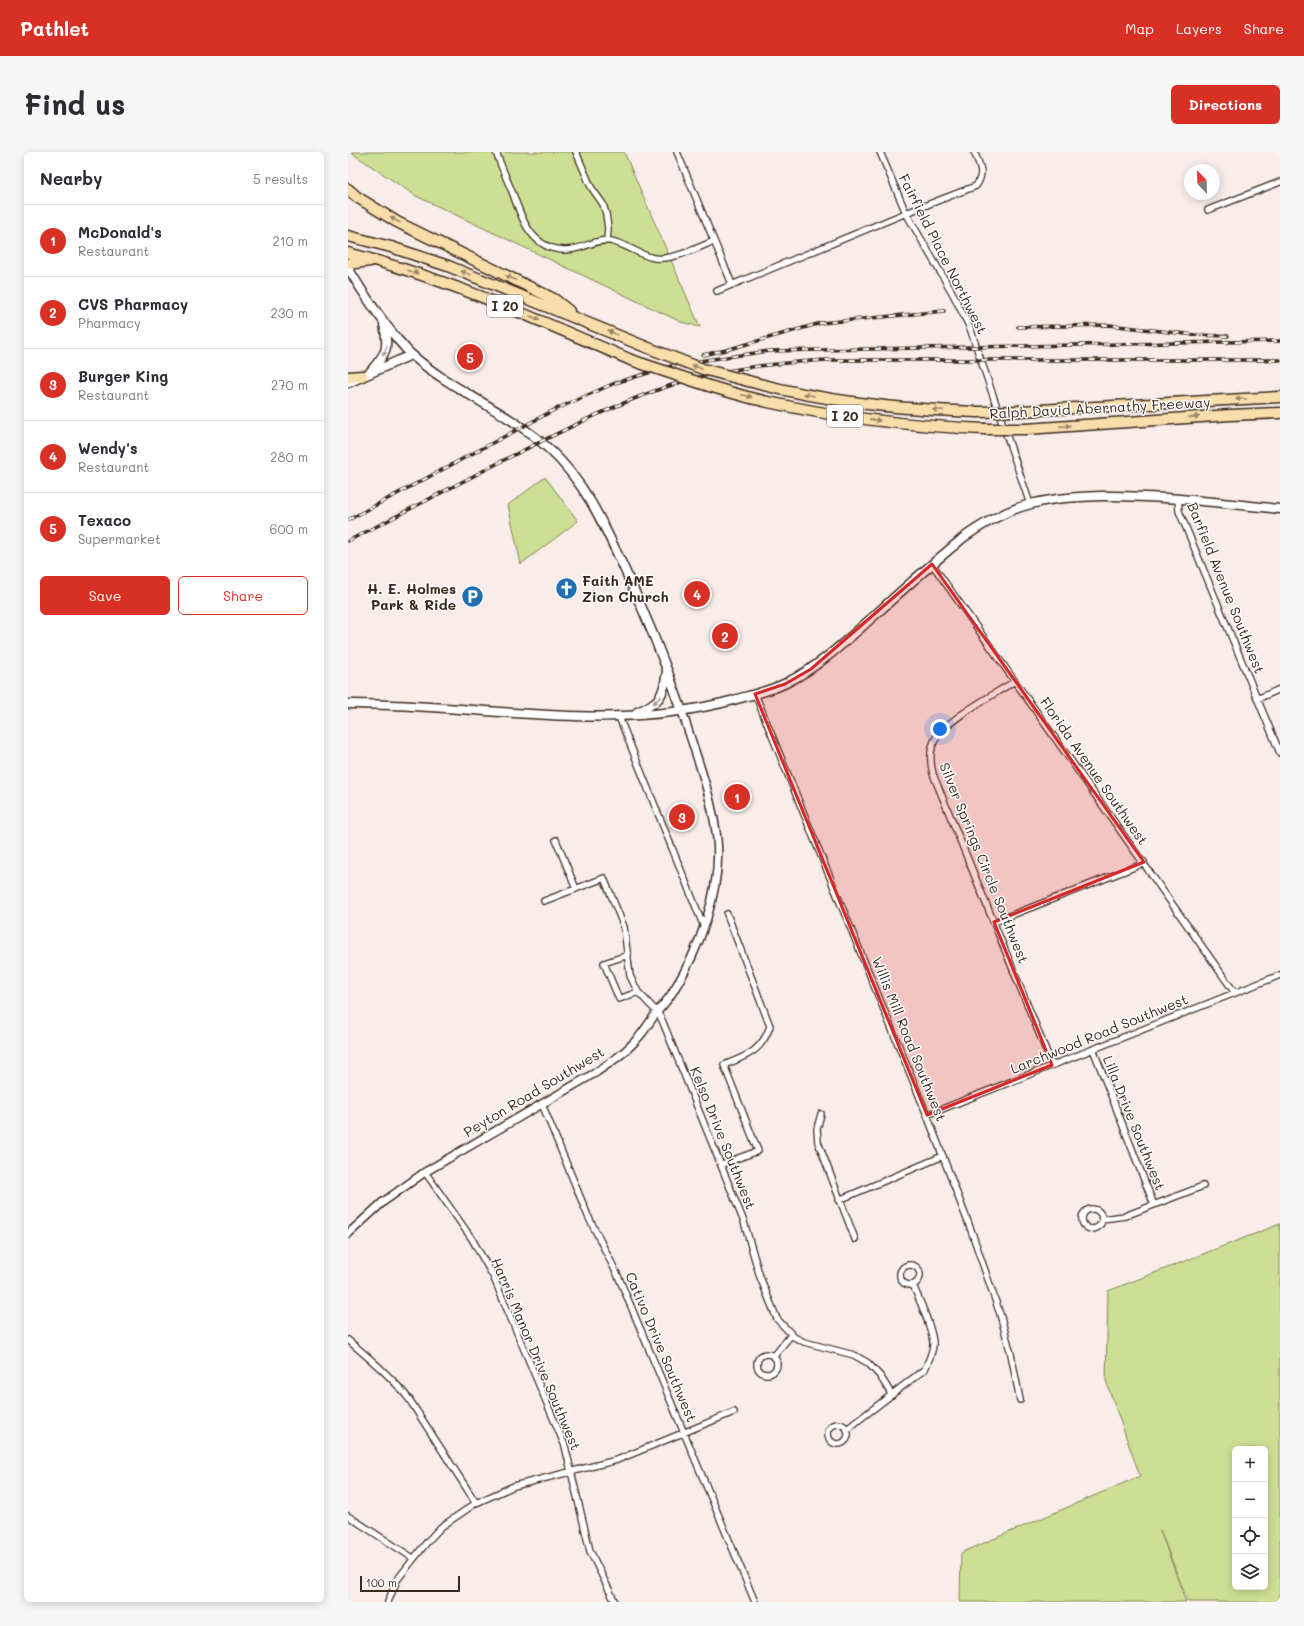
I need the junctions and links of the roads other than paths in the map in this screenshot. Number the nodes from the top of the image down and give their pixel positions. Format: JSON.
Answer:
{"nodes":[{"id":1,"x":496,"y":152,"type":"edge"},
{"id":2,"x":576,"y":152,"type":"edge"},
{"id":3,"x":677,"y":152,"type":"edge"},
{"id":4,"x":880,"y":152,"type":"edge"},
{"id":5,"x":974,"y":152,"type":"edge"},
{"id":6,"x":1280,"y":182,"type":"edge"},
{"id":7,"x":348,"y":189,"type":"edge"},
{"id":8,"x":1208,"y":210,"type":"dead end"},
{"id":9,"x":906,"y":213,"type":"junction"},
{"id":10,"x":348,"y":236,"type":"edge"},
{"id":11,"x":607,"y":241,"type":"junction"},
{"id":12,"x":714,"y":241,"type":"junction"},
{"id":13,"x":348,"y":253,"type":"edge"},
{"id":14,"x":376,"y":260,"type":"junction"},
{"id":15,"x":348,"y":264,"type":"edge"},
{"id":16,"x":348,"y":268,"type":"edge"},
{"id":17,"x":732,"y":284,"type":"junction"},
{"id":18,"x":717,"y":290,"type":"dead end"},
{"id":19,"x":580,"y":319,"type":"junction"},
{"id":20,"x":384,"y":323,"type":"junction"},
{"id":21,"x":411,"y":355,"type":"junction"},
{"id":22,"x":365,"y":375,"type":"junction"},
{"id":23,"x":348,"y":377,"type":"edge"},
{"id":24,"x":348,"y":383,"type":"edge"},
{"id":25,"x":1280,"y":396,"type":"edge"},
{"id":26,"x":1280,"y":413,"type":"edge"},
{"id":27,"x":1178,"y":498,"type":"junction"},
{"id":28,"x":1030,"y":504,"type":"junction"},
{"id":29,"x":1280,"y":509,"type":"edge"},
{"id":30,"x":932,"y":564,"type":"junction"},
{"id":31,"x":667,"y":668,"type":"junction"},
{"id":32,"x":1015,"y":681,"type":"junction"},
{"id":33,"x":1280,"y":689,"type":"edge"},
{"id":34,"x":755,"y":694,"type":"junction"},
{"id":35,"x":1257,"y":699,"type":"junction"},
{"id":36,"x":348,"y":704,"type":"edge"},
{"id":37,"x":682,"y":711,"type":"junction"},
{"id":38,"x":623,"y":717,"type":"junction"},
{"id":39,"x":1280,"y":753,"type":"edge"},
{"id":40,"x":556,"y":840,"type":"dead end"},
{"id":41,"x":1144,"y":862,"type":"junction"},
{"id":42,"x":576,"y":889,"type":"junction"},
{"id":43,"x":544,"y":901,"type":"dead end"},
{"id":44,"x":727,"y":914,"type":"dead end"},
{"id":45,"x":994,"y":922,"type":"junction"},
{"id":46,"x":704,"y":927,"type":"junction"},
{"id":47,"x":628,"y":954,"type":"junction"},
{"id":48,"x":1280,"y":975,"type":"edge"},
{"id":49,"x":638,"y":992,"type":"junction"},
{"id":50,"x":1235,"y":993,"type":"junction"},
{"id":51,"x":657,"y":1012,"type":"junction"},
{"id":52,"x":1093,"y":1049,"type":"junction"},
{"id":53,"x":1052,"y":1065,"type":"junction"},
{"id":54,"x":542,"y":1104,"type":"junction"},
{"id":55,"x":821,"y":1114,"type":"dead end"},
{"id":56,"x":927,"y":1115,"type":"junction"},
{"id":57,"x":943,"y":1156,"type":"junction"},
{"id":58,"x":722,"y":1164,"type":"junction"},
{"id":59,"x":425,"y":1172,"type":"junction"},
{"id":60,"x":1203,"y":1186,"type":"dead end"},
{"id":61,"x":840,"y":1202,"type":"junction"},
{"id":62,"x":1154,"y":1205,"type":"junction"},
{"id":63,"x":1102,"y":1219,"type":"dead end"},
{"id":64,"x":348,"y":1234,"type":"edge"},
{"id":65,"x":855,"y":1239,"type":"dead end"},
{"id":66,"x":914,"y":1285,"type":"dead end"},
{"id":67,"x":791,"y":1335,"type":"junction"},
{"id":68,"x":348,"y":1340,"type":"edge"},
{"id":69,"x":774,"y":1356,"type":"dead end"},
{"id":70,"x":892,"y":1395,"type":"junction"},
{"id":71,"x":1020,"y":1400,"type":"dead end"},
{"id":72,"x":734,"y":1412,"type":"dead end"},
{"id":73,"x":847,"y":1429,"type":"dead end"},
{"id":74,"x":684,"y":1433,"type":"junction"},
{"id":75,"x":572,"y":1472,"type":"junction"},
{"id":76,"x":476,"y":1503,"type":"junction"},
{"id":77,"x":348,"y":1516,"type":"edge"},
{"id":78,"x":413,"y":1558,"type":"junction"},
{"id":79,"x":388,"y":1602,"type":"edge"},
{"id":80,"x":614,"y":1602,"type":"edge"},
{"id":81,"x":755,"y":1602,"type":"edge"}],
"edges":[{"from":1,"to":11,"type":"street"},
{"from":2,"to":11,"type":"street"},
{"from":3,"to":12,"type":"street"},
{"from":4,"to":9,"type":"street","name":"Fairfield Place Northwest"},
{"from":5,"to":9,"type":"street"},
{"from":6,"to":8,"type":"street"},
{"from":19,"to":7,"type":"highway","one_way":true},
{"from":9,"to":17,"type":"street"},
{"from":9,"to":28,"type":"street","name":"Fairfield Place Northwest"},
{"from":19,"to":10,"type":"highway","number":"I 20","one_way":true},
{"from":11,"to":12,"type":"street"},
{"from":12,"to":17,"type":"street"},
{"from":13,"to":14,"type":"highway","number":"I 20"},
{"from":14,"to":15,"type":"highway"},
{"from":14,"to":26,"type":"highway","name":"Ralph David Abernathy Freeway","number":"I 20","one_way":true,"bridge":true},
{"from":16,"to":20,"type":"main road"},
{"from":17,"to":18,"type":"street"},
{"from":25,"to":19,"type":"highway","name":"Ralph David Abernathy Freeway","number":"I 20","one_way":true,"bridge":true},
{"from":20,"to":21,"type":"main road"},
{"from":20,"to":22,"type":"main road","one_way":true},
{"from":21,"to":22,"type":"main road"},
{"from":21,"to":31,"type":"main road"},
{"from":22,"to":23,"type":"highway"},
{"from":22,"to":24,"type":"main road"},
{"from":27,"to":28,"type":"main road"},
{"from":27,"to":29,"type":"main road"},
{"from":27,"to":35,"type":"street","name":"Barfield Avenue Southwest"},
{"from":28,"to":30,"type":"main road"},
{"from":30,"to":32,"type":"street","name":"Florida Avenue Southwest"},
{"from":30,"to":34,"type":"main road"},
{"from":31,"to":37,"type":"main road"},
{"from":31,"to":38,"type":"main road","one_way":true},
{"from":32,"to":41,"type":"street","name":"Florida Avenue Southwest"},
{"from":32,"to":45,"type":"street","name":"Silver Springs Circle Southwest"},
{"from":33,"to":35,"type":"street"},
{"from":34,"to":37,"type":"main road"},
{"from":34,"to":56,"type":"street","name":"Willis Mill Road Southwest"},
{"from":35,"to":39,"type":"street","name":"Barfield Avenue Southwest"},
{"from":36,"to":38,"type":"main road"},
{"from":37,"to":38,"type":"main road"},
{"from":37,"to":46,"type":"street","name":"Peyton Road Southwest"},
{"from":38,"to":46,"type":"street"},
{"from":40,"to":42,"type":"street"},
{"from":41,"to":45,"type":"street"},
{"from":41,"to":50,"type":"street","name":"Florida Avenue Southwest"},
{"from":42,"to":43,"type":"street"},
{"from":42,"to":47,"type":"street","name":"Kelso Drive Southwest"},
{"from":44,"to":58,"type":"street"},
{"from":45,"to":53,"type":"street","name":"Silver Springs Circle Southwest"},
{"from":46,"to":51,"type":"street","name":"Peyton Road Southwest"},
{"from":47,"to":49,"type":"street","name":"Kelso Drive Southwest"},
{"from":47,"to":49,"type":"street"},
{"from":48,"to":50,"type":"street","name":"Larchwood Road Southwest"},
{"from":49,"to":51,"type":"street","name":"Kelso Drive Southwest"},
{"from":50,"to":52,"type":"street","name":"Larchwood Road Southwest"},
{"from":51,"to":54,"type":"street","name":"Peyton Road Southwest"},
{"from":51,"to":58,"type":"street","name":"Kelso Drive Southwest"},
{"from":52,"to":53,"type":"street","name":"Larchwood Road Southwest"},
{"from":52,"to":62,"type":"street","name":"Lilla Drive Southwest"},
{"from":53,"to":56,"type":"street","name":"Larchwood Road Southwest"},
{"from":54,"to":59,"type":"street","name":"Peyton Road Southwest"},
{"from":54,"to":74,"type":"street","name":"Cativo Drive Southwest"},
{"from":55,"to":61,"type":"street"},
{"from":56,"to":57,"type":"street","name":"Willis Mill Road Southwest"},
{"from":57,"to":61,"type":"street"},
{"from":57,"to":71,"type":"street","name":"Willis Mill Road Southwest"},
{"from":58,"to":67,"type":"street","name":"Kelso Drive Southwest"},
{"from":59,"to":64,"type":"street","name":"Peyton Road Southwest"},
{"from":59,"to":75,"type":"street","name":"Harris Manor Drive Southwest"},
{"from":60,"to":62,"type":"street"},
{"from":61,"to":65,"type":"street"},
{"from":62,"to":63,"type":"street"},
{"from":66,"to":70,"type":"street"},
{"from":67,"to":69,"type":"street"},
{"from":67,"to":70,"type":"street"},
{"from":68,"to":76,"type":"street"},
{"from":70,"to":73,"type":"street"},
{"from":72,"to":74,"type":"street"},
{"from":74,"to":75,"type":"street"},
{"from":74,"to":81,"type":"street","name":"Cativo Drive Southwest"},
{"from":75,"to":76,"type":"street"},
{"from":75,"to":80,"type":"street","name":"Harris Manor Drive Southwest"},
{"from":76,"to":78,"type":"street"},
{"from":77,"to":78,"type":"street"},
{"from":78,"to":79,"type":"street"}]}
